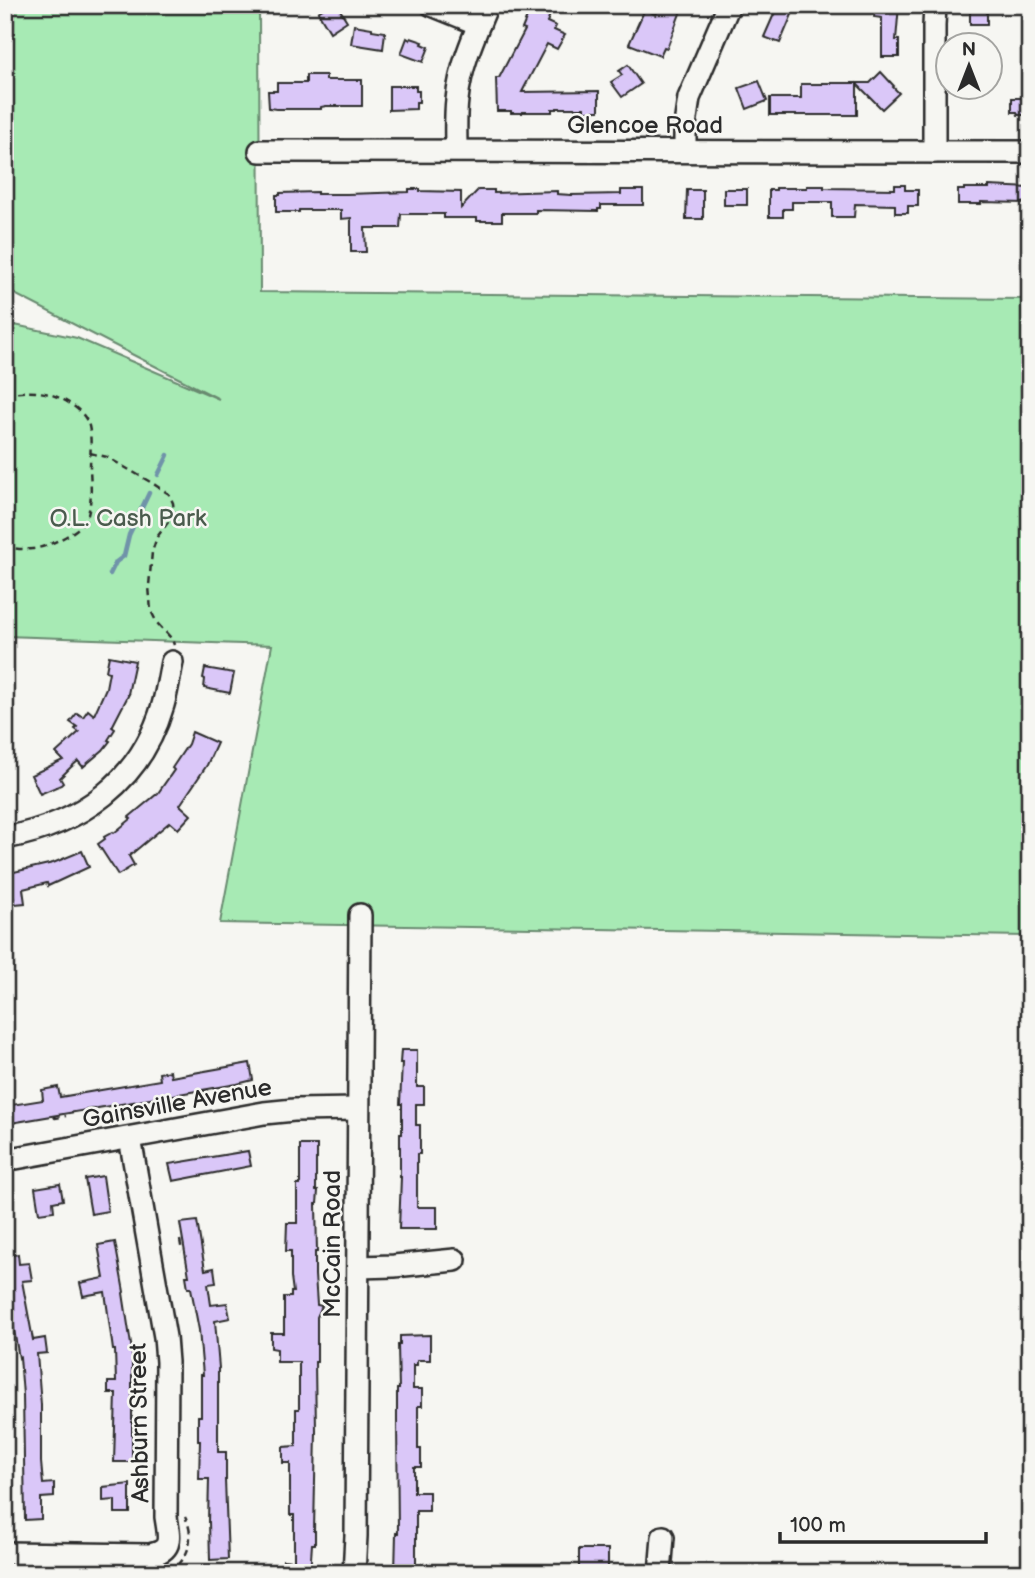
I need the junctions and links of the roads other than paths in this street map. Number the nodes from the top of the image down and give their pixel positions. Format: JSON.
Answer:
{"nodes":[{"id":1,"x":432,"y":5,"type":"edge"},
{"id":2,"x":729,"y":5,"type":"edge"},
{"id":3,"x":935,"y":5,"type":"edge"},
{"id":4,"x":483,"y":15,"type":"edge"},
{"id":5,"x":456,"y":150,"type":"junction"},
{"id":6,"x":260,"y":151,"type":"dead end"},
{"id":7,"x":685,"y":151,"type":"junction"},
{"id":8,"x":934,"y":152,"type":"junction"},
{"id":9,"x":1030,"y":152,"type":"edge"},
{"id":10,"x":172,"y":662,"type":"road end"},
{"id":11,"x":5,"y":838,"type":"edge"},
{"id":12,"x":360,"y":915,"type":"dead end"},
{"id":13,"x":358,"y":1110,"type":"junction"},
{"id":14,"x":130,"y":1138,"type":"junction"},
{"id":15,"x":5,"y":1160,"type":"edge"},
{"id":16,"x":455,"y":1260,"type":"dead end"},
{"id":17,"x":358,"y":1266,"type":"junction"},
{"id":18,"x":663,"y":1537,"type":"dead end"},
{"id":19,"x":5,"y":1553,"type":"edge"},
{"id":20,"x":354,"y":1573,"type":"edge"},
{"id":21,"x":660,"y":1573,"type":"edge"}],
"edges":[{"from":1,"to":4,"type":"street"},
{"from":2,"to":7,"type":"street"},
{"from":3,"to":8,"type":"street"},
{"from":4,"to":5,"type":"street"},
{"from":5,"to":6,"type":"street","name":"Glencoe Road"},
{"from":5,"to":7,"type":"street","name":"Glencoe Road"},
{"from":7,"to":8,"type":"street","name":"Glencoe Road"},
{"from":8,"to":9,"type":"street","name":"Glencoe Road"},
{"from":10,"to":11,"type":"street"},
{"from":12,"to":13,"type":"street","name":"McCain Road"},
{"from":13,"to":14,"type":"street","name":"Gainsville Avenue"},
{"from":13,"to":17,"type":"street","name":"McCain Road"},
{"from":14,"to":15,"type":"street","name":"Gainsville Avenue"},
{"from":14,"to":19,"type":"street","name":"Ashburn Street"},
{"from":16,"to":17,"type":"street"},
{"from":17,"to":20,"type":"street","name":"McCain Road"},
{"from":18,"to":21,"type":"street"}]}
